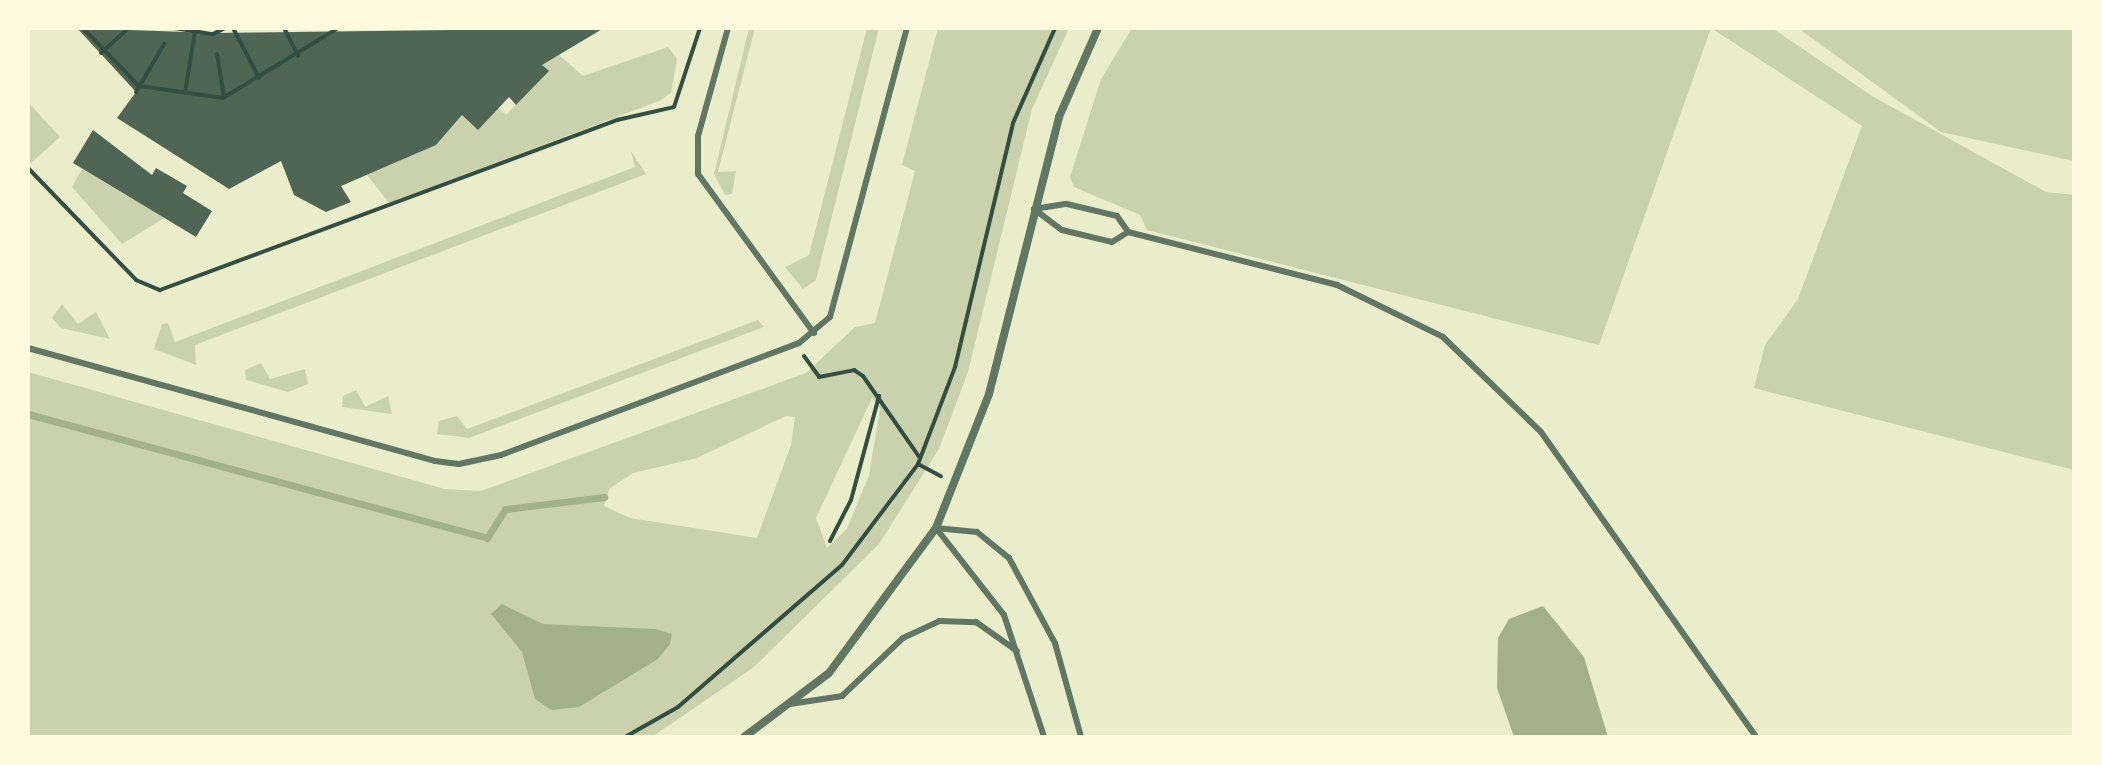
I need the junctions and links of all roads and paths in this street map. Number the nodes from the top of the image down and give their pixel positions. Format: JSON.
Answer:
{"nodes":[{"id":1,"x":83,"y":28,"type":"edge"},
{"id":2,"x":129,"y":28,"type":"edge"},
{"id":3,"x":174,"y":28,"type":"edge"},
{"id":4,"x":225,"y":28,"type":"edge"},
{"id":5,"x":233,"y":28,"type":"edge"},
{"id":6,"x":284,"y":28,"type":"edge"},
{"id":7,"x":700,"y":28,"type":"edge"},
{"id":8,"x":728,"y":28,"type":"edge"},
{"id":9,"x":907,"y":28,"type":"edge"},
{"id":10,"x":1055,"y":28,"type":"edge"},
{"id":11,"x":1098,"y":28,"type":"edge"},
{"id":12,"x":334,"y":29,"type":"edge"},
{"id":13,"x":195,"y":31,"type":"junction"},
{"id":14,"x":164,"y":44,"type":"dead end"},
{"id":15,"x":102,"y":51,"type":"junction"},
{"id":16,"x":217,"y":54,"type":"dead end"},
{"id":17,"x":298,"y":56,"type":"junction"},
{"id":18,"x":259,"y":78,"type":"junction"},
{"id":19,"x":139,"y":86,"type":"junction"},
{"id":20,"x":136,"y":92,"type":"dead end"},
{"id":21,"x":185,"y":93,"type":"junction"},
{"id":22,"x":224,"y":97,"type":"junction"},
{"id":23,"x":28,"y":168,"type":"edge"},
{"id":24,"x":1034,"y":209,"type":"junction"},
{"id":25,"x":1128,"y":232,"type":"junction"},
{"id":26,"x":814,"y":333,"type":"junction"},
{"id":27,"x":28,"y":348,"type":"edge"},
{"id":28,"x":809,"y":367,"type":"dead end"},
{"id":29,"x":879,"y":396,"type":"junction"},
{"id":30,"x":919,"y":461,"type":"junction"},
{"id":31,"x":956,"y":484,"type":"junction"},
{"id":32,"x":936,"y":528,"type":"junction"},
{"id":33,"x":830,"y":541,"type":"dead end"},
{"id":34,"x":1017,"y":651,"type":"junction"},
{"id":35,"x":786,"y":705,"type":"junction"},
{"id":36,"x":625,"y":737,"type":"edge"},
{"id":37,"x":744,"y":737,"type":"edge"},
{"id":38,"x":1044,"y":737,"type":"edge"},
{"id":39,"x":1081,"y":737,"type":"edge"},
{"id":40,"x":1756,"y":737,"type":"edge"}],
"edges":[{"from":1,"to":15,"type":"path"},
{"from":2,"to":15,"type":"path"},
{"from":3,"to":13,"type":"path"},
{"from":4,"to":13,"type":"path"},
{"from":5,"to":18,"type":"path"},
{"from":6,"to":17,"type":"path"},
{"from":7,"to":23,"type":"path"},
{"from":8,"to":26,"type":"lane"},
{"from":9,"to":26,"type":"lane"},
{"from":10,"to":30,"type":"path"},
{"from":11,"to":24,"type":"street"},
{"from":12,"to":17,"type":"path"},
{"from":13,"to":21,"type":"path"},
{"from":14,"to":19,"type":"path"},
{"from":15,"to":19,"type":"path"},
{"from":16,"to":22,"type":"path"},
{"from":17,"to":18,"type":"path"},
{"from":18,"to":22,"type":"path"},
{"from":19,"to":20,"type":"path"},
{"from":19,"to":21,"type":"path"},
{"from":21,"to":22,"type":"path"},
{"from":24,"to":25,"type":"lane"},
{"from":24,"to":25,"type":"lane"},
{"from":24,"to":31,"type":"street"},
{"from":25,"to":40,"type":"lane"},
{"from":26,"to":27,"type":"lane"},
{"from":28,"to":29,"type":"path"},
{"from":29,"to":30,"type":"path"},
{"from":29,"to":33,"type":"path"},
{"from":30,"to":31,"type":"path"},
{"from":30,"to":36,"type":"path"},
{"from":31,"to":32,"type":"street"},
{"from":32,"to":34,"type":"lane"},
{"from":32,"to":35,"type":"street"},
{"from":32,"to":39,"type":"lane"},
{"from":34,"to":35,"type":"lane"},
{"from":34,"to":38,"type":"lane"},
{"from":35,"to":37,"type":"street"}]}
